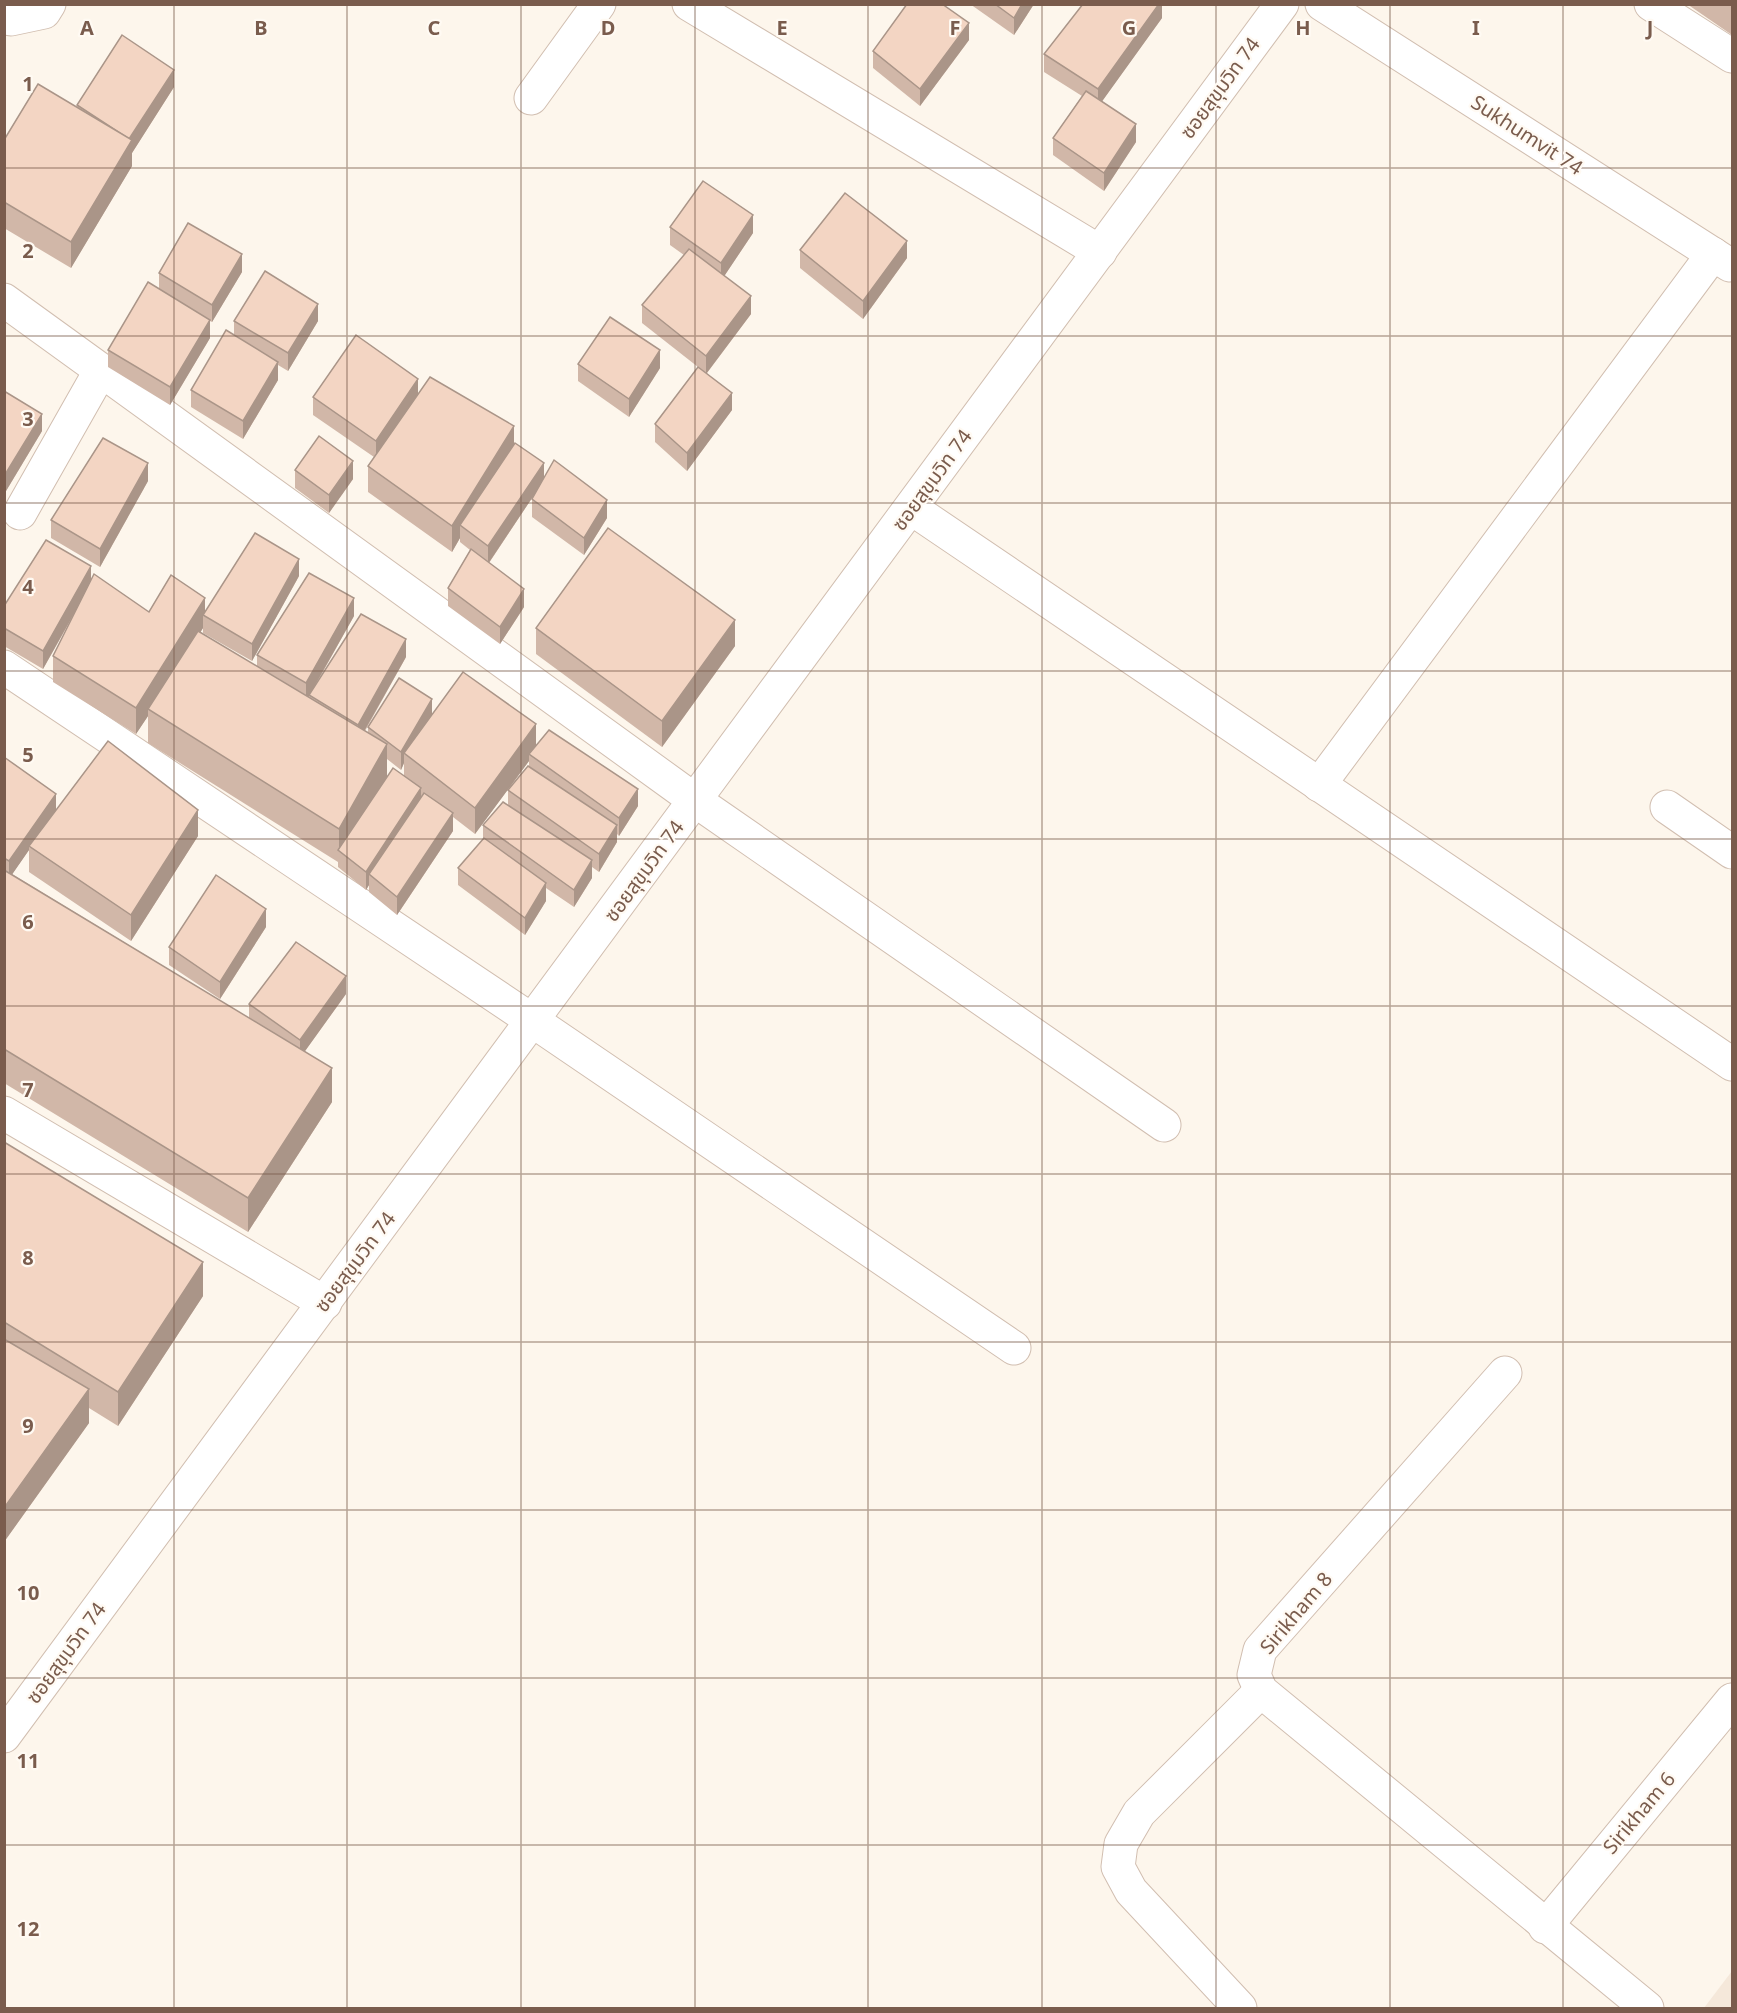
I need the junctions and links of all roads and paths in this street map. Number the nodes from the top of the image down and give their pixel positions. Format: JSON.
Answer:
{"nodes":[{"id":1,"x":49,"y":4,"type":"edge"},
{"id":2,"x":599,"y":4,"type":"edge"},
{"id":3,"x":689,"y":4,"type":"edge"},
{"id":4,"x":1282,"y":4,"type":"edge"},
{"id":5,"x":1322,"y":4,"type":"edge"},
{"id":6,"x":1651,"y":4,"type":"edge"},
{"id":7,"x":4,"y":15,"type":"edge"},
{"id":8,"x":1732,"y":56,"type":"edge"},
{"id":9,"x":531,"y":98,"type":"dead end"},
{"id":10,"x":1100,"y":252,"type":"junction"},
{"id":11,"x":1723,"y":260,"type":"edge"},
{"id":12,"x":4,"y":300,"type":"edge"},
{"id":13,"x":101,"y":370,"type":"junction"},
{"id":14,"x":911,"y":508,"type":"junction"},
{"id":15,"x":20,"y":513,"type":"dead end"},
{"id":16,"x":4,"y":667,"type":"edge"},
{"id":17,"x":1319,"y":785,"type":"junction"},
{"id":18,"x":696,"y":801,"type":"junction"},
{"id":19,"x":1667,"y":807,"type":"dead end"},
{"id":20,"x":1732,"y":852,"type":"edge"},
{"id":21,"x":533,"y":1021,"type":"junction"},
{"id":22,"x":1732,"y":1064,"type":"edge"},
{"id":23,"x":4,"y":1113,"type":"edge"},
{"id":24,"x":1164,"y":1125,"type":"dead end"},
{"id":25,"x":324,"y":1303,"type":"junction"},
{"id":26,"x":1014,"y":1348,"type":"dead end"},
{"id":27,"x":1505,"y":1373,"type":"dead end"},
{"id":28,"x":1261,"y":1691,"type":"junction"},
{"id":29,"x":1732,"y":1700,"type":"edge"},
{"id":30,"x":4,"y":1737,"type":"edge"},
{"id":31,"x":1545,"y":1927,"type":"junction"},
{"id":32,"x":1240,"y":2008,"type":"edge"},
{"id":33,"x":1647,"y":2008,"type":"edge"}],
"edges":[{"from":1,"to":7,"type":"street"},
{"from":2,"to":9,"type":"street"},
{"from":3,"to":10,"type":"street"},
{"from":4,"to":10,"type":"street","name":"ซอยสุขุมวิท 74"},
{"from":5,"to":11,"type":"street","name":"Sukhumvit 74"},
{"from":6,"to":8,"type":"street"},
{"from":10,"to":14,"type":"street","name":"ซอยสุขุมวิท 74"},
{"from":11,"to":17,"type":"street"},
{"from":12,"to":13,"type":"street"},
{"from":13,"to":15,"type":"street"},
{"from":13,"to":18,"type":"street"},
{"from":14,"to":17,"type":"street"},
{"from":14,"to":18,"type":"street","name":"ซอยสุขุมวิท 74"},
{"from":16,"to":21,"type":"street"},
{"from":17,"to":22,"type":"street"},
{"from":18,"to":21,"type":"street","name":"ซอยสุขุมวิท 74"},
{"from":18,"to":24,"type":"street"},
{"from":19,"to":20,"type":"street"},
{"from":21,"to":25,"type":"street","name":"ซอยสุขุมวิท 74"},
{"from":21,"to":26,"type":"street"},
{"from":23,"to":25,"type":"street"},
{"from":25,"to":30,"type":"street","name":"ซอยสุขุมวิท 74"},
{"from":27,"to":28,"type":"street","name":"Sirikham 8"},
{"from":28,"to":31,"type":"street"},
{"from":28,"to":32,"type":"street"},
{"from":29,"to":31,"type":"street","name":"Sirikham 6"},
{"from":31,"to":33,"type":"street"}]}
